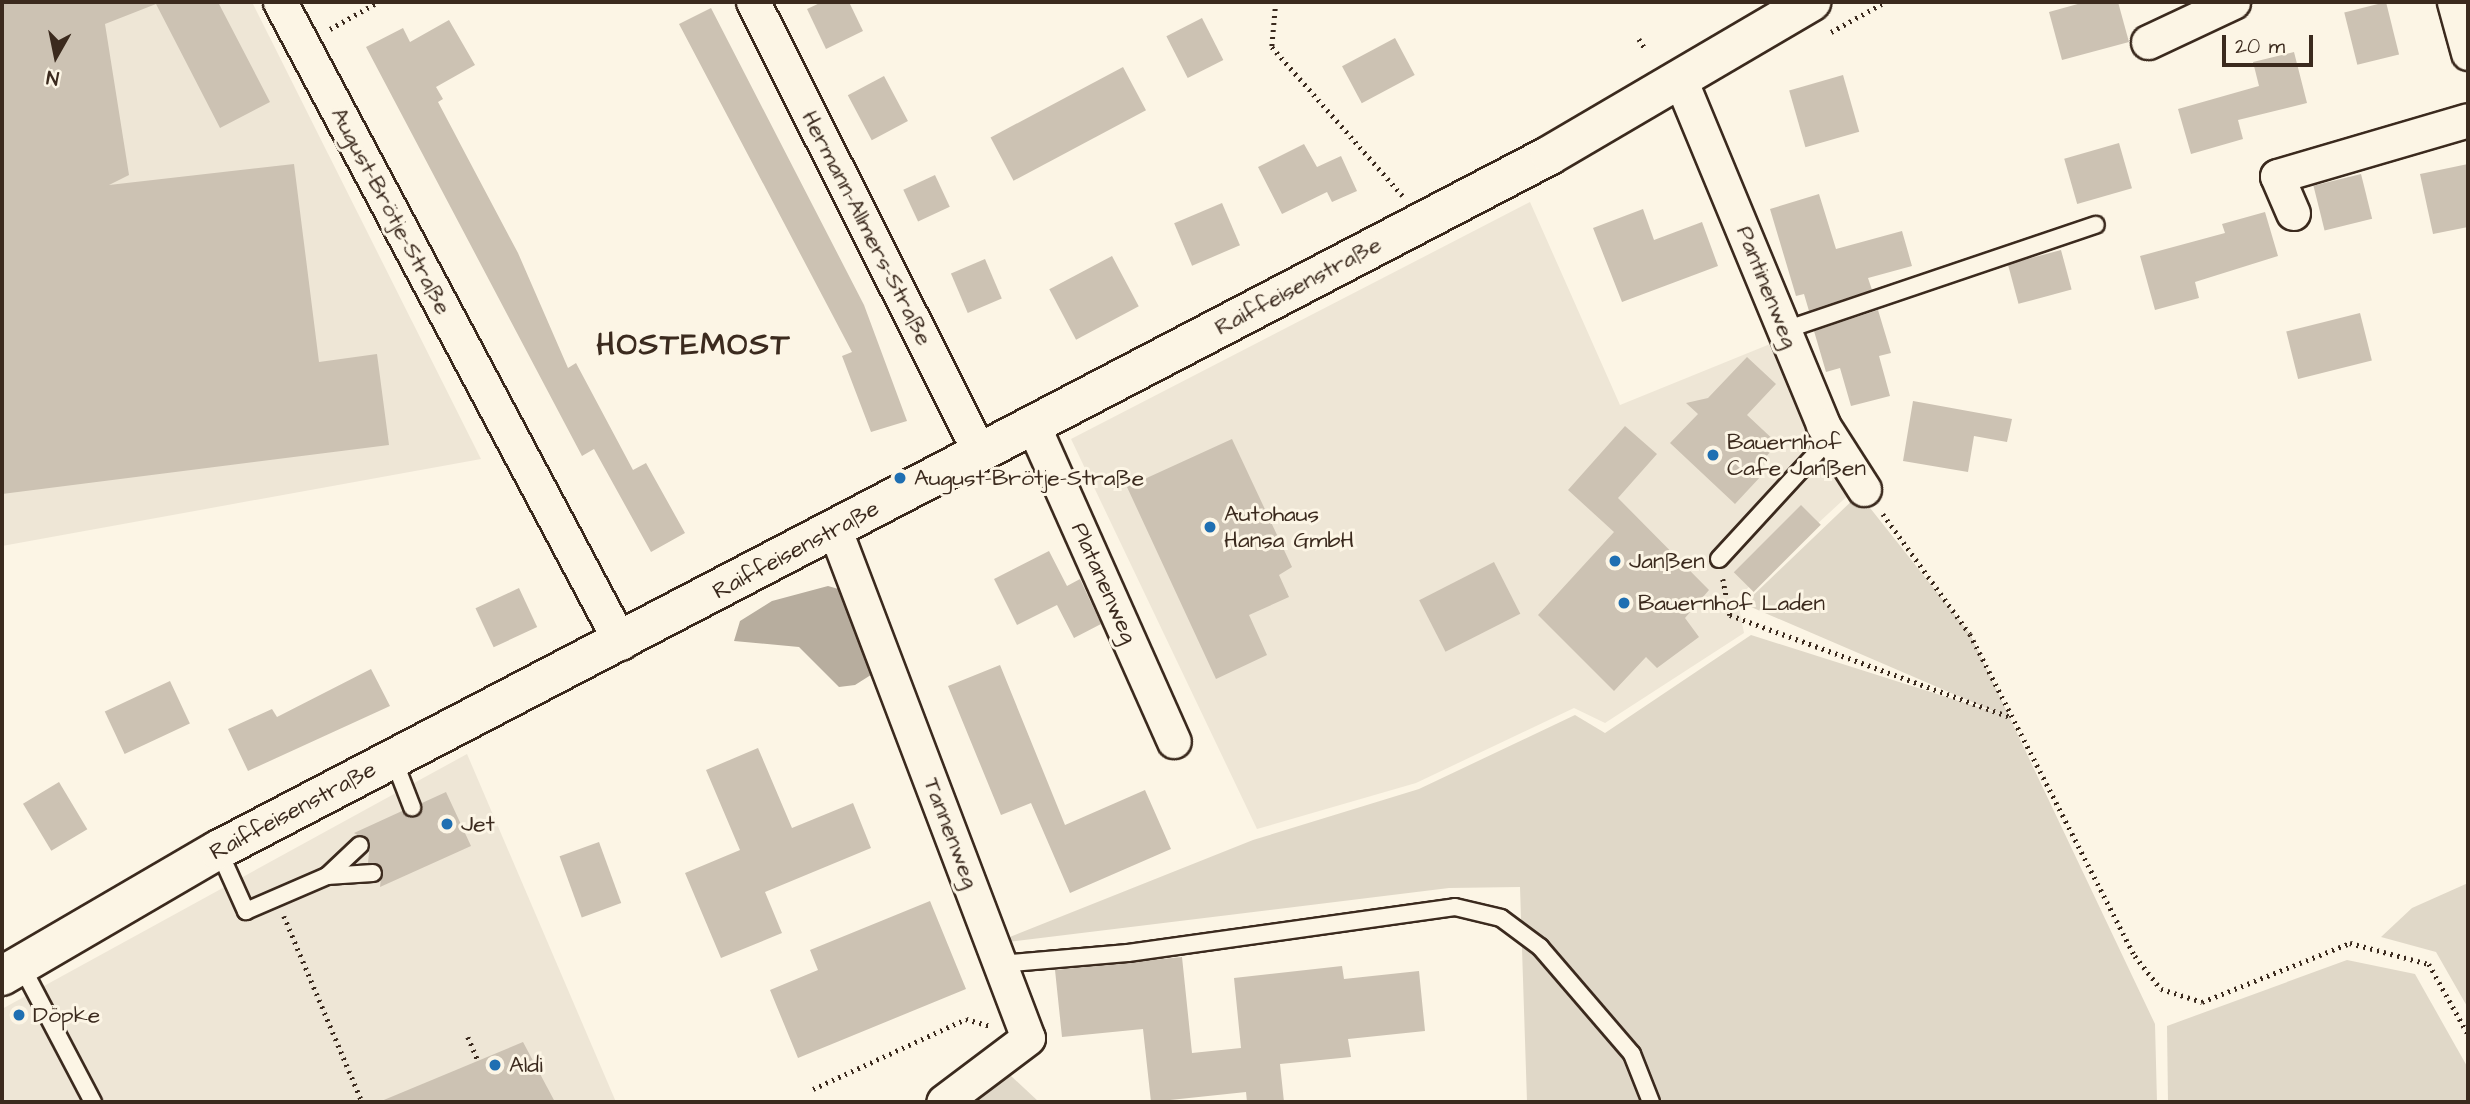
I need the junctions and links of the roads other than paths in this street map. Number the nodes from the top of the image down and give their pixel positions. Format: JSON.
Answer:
{"nodes":[{"id":1,"x":280,"y":2,"type":"edge"},
{"id":2,"x":753,"y":2,"type":"edge"},
{"id":3,"x":1811,"y":2,"type":"edge"},
{"id":4,"x":2232,"y":2,"type":"edge"},
{"id":5,"x":2454,"y":2,"type":"edge"},
{"id":6,"x":2148,"y":41,"type":"dead end"},
{"id":7,"x":2468,"y":53,"type":"edge"},
{"id":8,"x":1680,"y":79,"type":"junction"},
{"id":9,"x":2468,"y":120,"type":"edge"},
{"id":10,"x":2293,"y":213,"type":"dead end"},
{"id":11,"x":2096,"y":225,"type":"dead end"},
{"id":12,"x":1785,"y":330,"type":"junction"},
{"id":13,"x":1033,"y":425,"type":"junction"},
{"id":14,"x":1831,"y":437,"type":"junction"},
{"id":15,"x":980,"y":453,"type":"junction"},
{"id":16,"x":1864,"y":489,"type":"road end"},
{"id":17,"x":835,"y":530,"type":"junction"},
{"id":18,"x":1719,"y":559,"type":"road end"},
{"id":19,"x":621,"y":643,"type":"junction"},
{"id":20,"x":1174,"y":741,"type":"dead end"},
{"id":21,"x":393,"y":758,"type":"junction"},
{"id":22,"x":412,"y":807,"type":"dead end"},
{"id":23,"x":360,"y":845,"type":"dead end"},
{"id":24,"x":218,"y":850,"type":"junction"},
{"id":25,"x":373,"y":873,"type":"dead end"},
{"id":26,"x":327,"y":876,"type":"junction"},
{"id":27,"x":1000,"y":964,"type":"junction"},
{"id":28,"x":11,"y":970,"type":"edge"},
{"id":29,"x":93,"y":1102,"type":"edge"},
{"id":30,"x":943,"y":1102,"type":"edge"},
{"id":31,"x":1651,"y":1102,"type":"edge"}],
"edges":[{"from":1,"to":19,"type":"street","name":"August-Brötje-Straße"},
{"from":2,"to":15,"type":"street","name":"Hermann-Allmers-Straße"},
{"from":3,"to":8,"type":"street","name":"Raiffeisenstraße"},
{"from":4,"to":6,"type":"street"},
{"from":5,"to":7,"type":"street"},
{"from":8,"to":12,"type":"street","name":"Pantinenweg"},
{"from":8,"to":13,"type":"street","name":"Raiffeisenstraße"},
{"from":9,"to":10,"type":"street"},
{"from":11,"to":12,"type":"lane"},
{"from":12,"to":14,"type":"street","name":"Pantinenweg"},
{"from":13,"to":15,"type":"street","name":"Raiffeisenstraße"},
{"from":13,"to":20,"type":"street","name":"Platanenweg"},
{"from":14,"to":16,"type":"street","name":"Pantinenweg"},
{"from":14,"to":18,"type":"lane"},
{"from":15,"to":17,"type":"street","name":"Raiffeisenstraße"},
{"from":17,"to":19,"type":"street","name":"Raiffeisenstraße"},
{"from":17,"to":27,"type":"street","name":"Tannenweg"},
{"from":19,"to":21,"type":"street","name":"Raiffeisenstraße"},
{"from":21,"to":22,"type":"lane"},
{"from":21,"to":24,"type":"street","name":"Raiffeisenstraße"},
{"from":23,"to":26,"type":"lane"},
{"from":24,"to":26,"type":"lane"},
{"from":24,"to":28,"type":"street","name":"Raiffeisenstraße"},
{"from":25,"to":26,"type":"lane"},
{"from":27,"to":30,"type":"street","name":"Tannenweg"},
{"from":27,"to":31,"type":"lane"},
{"from":28,"to":29,"type":"lane"}]}
